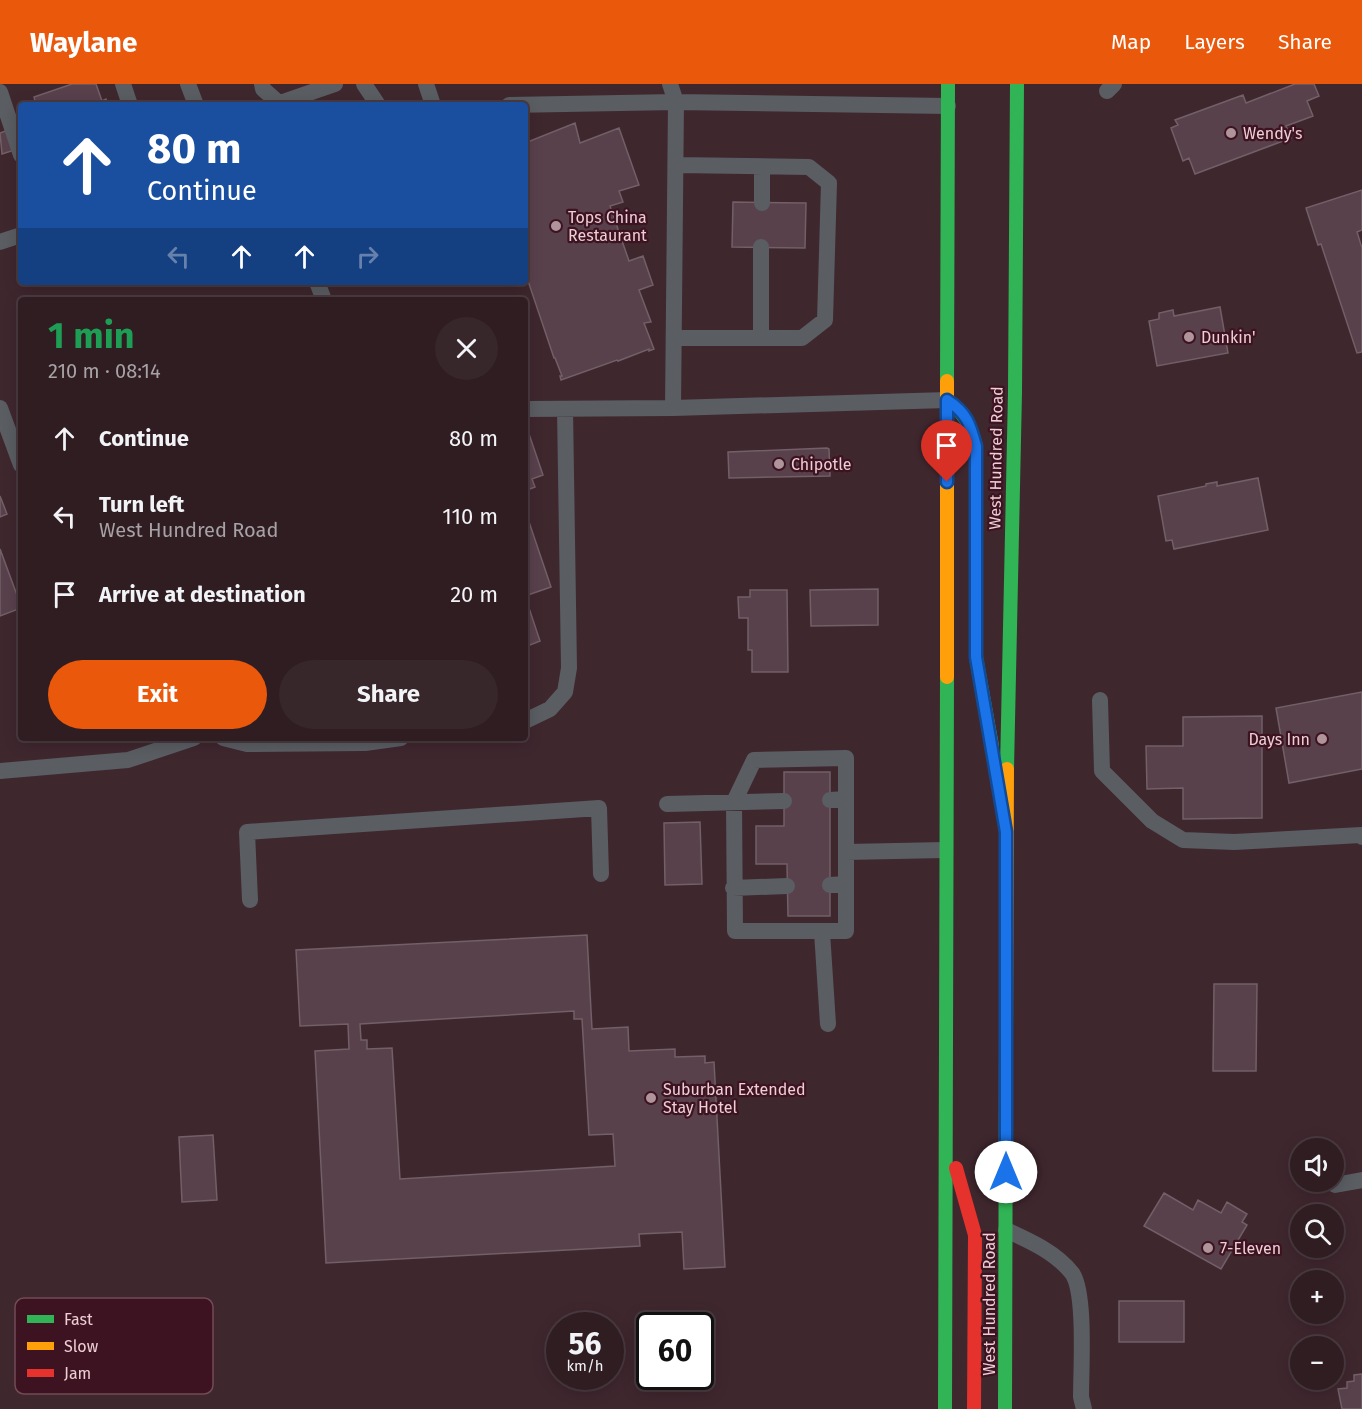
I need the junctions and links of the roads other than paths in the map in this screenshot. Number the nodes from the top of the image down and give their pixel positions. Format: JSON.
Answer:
{"nodes":[{"id":1,"x":123,"y":84,"type":"edge"},
{"id":2,"x":188,"y":84,"type":"edge"},
{"id":3,"x":262,"y":84,"type":"edge"},
{"id":4,"x":335,"y":84,"type":"edge"},
{"id":5,"x":364,"y":84,"type":"edge"},
{"id":6,"x":426,"y":84,"type":"edge"},
{"id":7,"x":670,"y":84,"type":"edge"},
{"id":8,"x":948,"y":84,"type":"edge"},
{"id":9,"x":1017,"y":84,"type":"edge"},
{"id":10,"x":0,"y":92,"type":"edge"},
{"id":11,"x":129,"y":102,"type":"edge"},
{"id":12,"x":195,"y":102,"type":"edge"},
{"id":13,"x":278,"y":102,"type":"edge"},
{"id":14,"x":286,"y":102,"type":"edge"},
{"id":15,"x":376,"y":102,"type":"edge"},
{"id":16,"x":432,"y":102,"type":"edge"},
{"id":17,"x":676,"y":102,"type":"junction"},
{"id":18,"x":528,"y":105,"type":"edge"},
{"id":19,"x":948,"y":106,"type":"junction"},
{"id":20,"x":18,"y":146,"type":"edge"},
{"id":21,"x":676,"y":165,"type":"junction"},
{"id":22,"x":762,"y":166,"type":"junction"},
{"id":23,"x":762,"y":203,"type":"dead end"},
{"id":24,"x":18,"y":236,"type":"edge"},
{"id":25,"x":0,"y":242,"type":"edge"},
{"id":26,"x":761,"y":248,"type":"dead end"},
{"id":27,"x":674,"y":338,"type":"junction"},
{"id":28,"x":760,"y":338,"type":"junction"},
{"id":29,"x":947,"y":400,"type":"junction"},
{"id":30,"x":0,"y":408,"type":"edge"},
{"id":31,"x":674,"y":408,"type":"junction"},
{"id":32,"x":528,"y":409,"type":"edge"},
{"id":33,"x":565,"y":409,"type":"junction"},
{"id":34,"x":18,"y":457,"type":"edge"},
{"id":35,"x":1100,"y":700,"type":"dead end"},
{"id":36,"x":528,"y":720,"type":"edge"},
{"id":37,"x":185,"y":741,"type":"edge"},
{"id":38,"x":235,"y":741,"type":"edge"},
{"id":39,"x":379,"y":741,"type":"edge"},
{"id":40,"x":0,"y":771,"type":"edge"},
{"id":41,"x":784,"y":801,"type":"dead end"},
{"id":42,"x":734,"y":802,"type":"junction"},
{"id":43,"x":668,"y":804,"type":"dead end"},
{"id":44,"x":1006,"y":832,"type":"junction"},
{"id":45,"x":1362,"y":837,"type":"edge"},
{"id":46,"x":945,"y":850,"type":"junction"},
{"id":47,"x":846,"y":852,"type":"junction"},
{"id":48,"x":601,"y":874,"type":"dead end"},
{"id":49,"x":787,"y":886,"type":"dead end"},
{"id":50,"x":733,"y":888,"type":"junction"},
{"id":51,"x":250,"y":900,"type":"dead end"},
{"id":52,"x":822,"y":932,"type":"junction"},
{"id":53,"x":828,"y":1024,"type":"dead end"},
{"id":54,"x":945,"y":1125,"type":"junction"},
{"id":55,"x":1362,"y":1180,"type":"edge"},
{"id":56,"x":1344,"y":1183,"type":"edge"},
{"id":57,"x":1006,"y":1230,"type":"junction"},
{"id":58,"x":945,"y":1409,"type":"edge"},
{"id":59,"x":974,"y":1409,"type":"edge"},
{"id":60,"x":1005,"y":1409,"type":"edge"},
{"id":61,"x":1084,"y":1409,"type":"edge"}],
"edges":[{"from":1,"to":11,"type":"lane"},
{"from":2,"to":12,"type":"lane"},
{"from":3,"to":13,"type":"lane"},
{"from":4,"to":14,"type":"lane"},
{"from":5,"to":15,"type":"lane"},
{"from":6,"to":16,"type":"lane"},
{"from":7,"to":17,"type":"lane"},
{"from":8,"to":19,"type":"main road"},
{"from":9,"to":44,"type":"main road","name":"West Hundred Road"},
{"from":10,"to":20,"type":"lane"},
{"from":17,"to":18,"type":"lane"},
{"from":17,"to":19,"type":"lane"},
{"from":17,"to":21,"type":"lane"},
{"from":19,"to":29,"type":"main road"},
{"from":21,"to":22,"type":"lane"},
{"from":21,"to":27,"type":"lane"},
{"from":22,"to":23,"type":"lane"},
{"from":22,"to":28,"type":"lane"},
{"from":24,"to":25,"type":"lane"},
{"from":26,"to":28,"type":"lane"},
{"from":27,"to":28,"type":"lane"},
{"from":27,"to":31,"type":"lane"},
{"from":29,"to":31,"type":"lane"},
{"from":29,"to":44,"type":"main road"},
{"from":29,"to":46,"type":"main road"},
{"from":30,"to":34,"type":"lane"},
{"from":31,"to":33,"type":"lane"},
{"from":32,"to":33,"type":"lane"},
{"from":33,"to":36,"type":"lane"},
{"from":35,"to":45,"type":"lane"},
{"from":37,"to":40,"type":"lane"},
{"from":38,"to":39,"type":"lane"},
{"from":41,"to":42,"type":"lane"},
{"from":42,"to":43,"type":"lane"},
{"from":42,"to":47,"type":"lane"},
{"from":42,"to":50,"type":"lane"},
{"from":44,"to":57,"type":"main road","name":"West Hundred Road"},
{"from":46,"to":47,"type":"lane"},
{"from":46,"to":54,"type":"main road"},
{"from":47,"to":52,"type":"lane"},
{"from":48,"to":51,"type":"lane"},
{"from":49,"to":50,"type":"lane"},
{"from":50,"to":52,"type":"lane"},
{"from":52,"to":53,"type":"lane"},
{"from":54,"to":58,"type":"main road"},
{"from":54,"to":59,"type":"main road"},
{"from":55,"to":56,"type":"lane"},
{"from":57,"to":60,"type":"main road","name":"West Hundred Road"},
{"from":57,"to":61,"type":"lane"}]}
